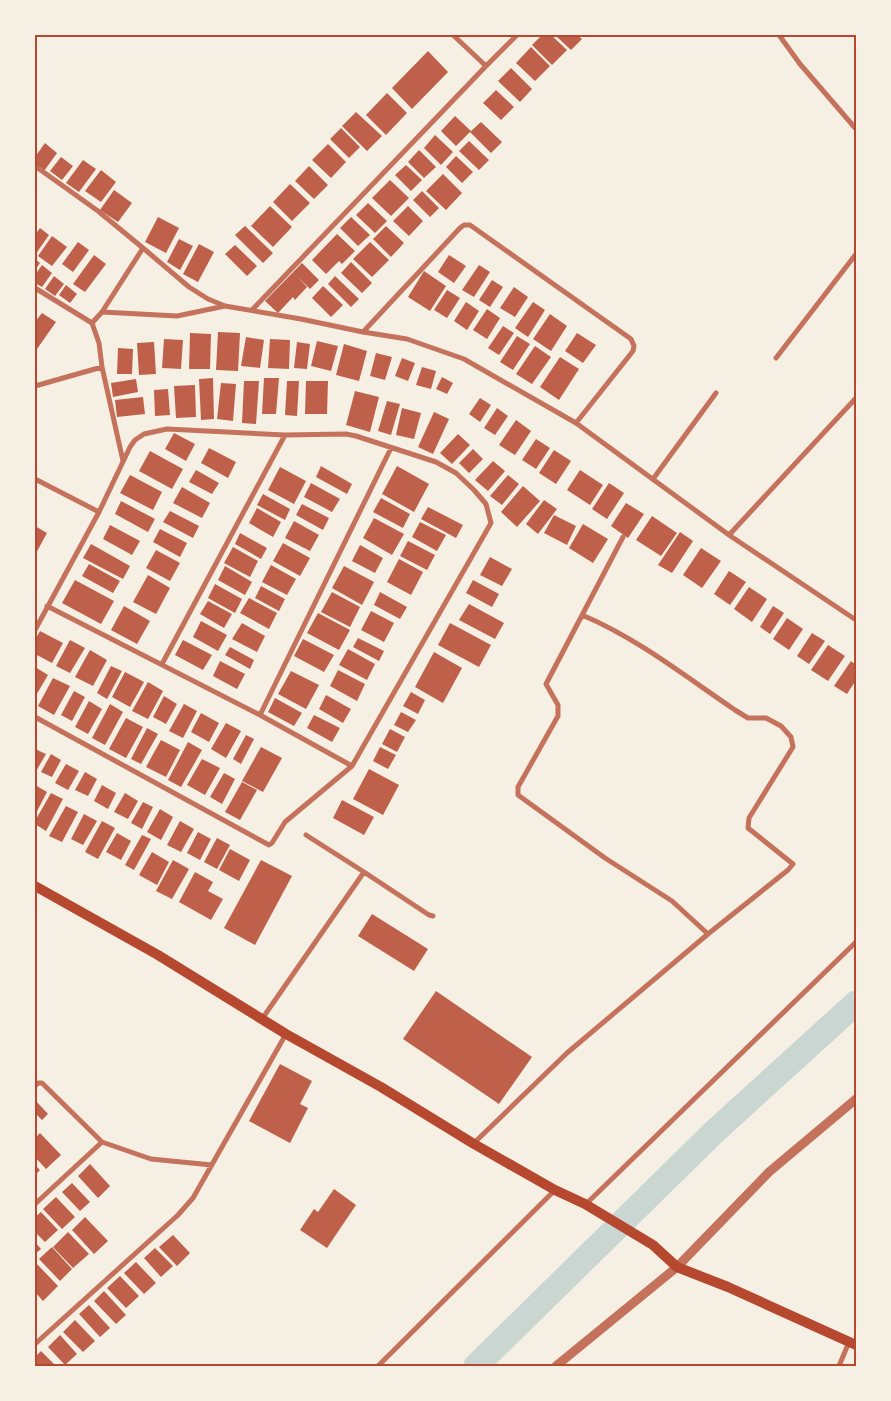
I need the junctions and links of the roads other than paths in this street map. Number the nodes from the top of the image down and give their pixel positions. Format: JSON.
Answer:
{"nodes":[{"id":1,"x":453,"y":35,"type":"edge"},
{"id":2,"x":517,"y":35,"type":"edge"},
{"id":3,"x":780,"y":35,"type":"edge"},
{"id":4,"x":486,"y":66,"type":"junction"},
{"id":5,"x":856,"y":129,"type":"edge"},
{"id":6,"x":35,"y":166,"type":"edge"},
{"id":7,"x":143,"y":248,"type":"junction"},
{"id":8,"x":856,"y":254,"type":"edge"},
{"id":9,"x":35,"y":288,"type":"edge"},
{"id":10,"x":225,"y":306,"type":"junction"},
{"id":11,"x":252,"y":310,"type":"junction"},
{"id":12,"x":102,"y":312,"type":"junction"},
{"id":13,"x":92,"y":323,"type":"junction"},
{"id":14,"x":363,"y":332,"type":"junction"},
{"id":15,"x":776,"y":358,"type":"dead end"},
{"id":16,"x":102,"y":367,"type":"junction"},
{"id":17,"x":35,"y":386,"type":"edge"},
{"id":18,"x":716,"y":393,"type":"dead end"},
{"id":19,"x":856,"y":398,"type":"edge"},
{"id":20,"x":576,"y":423,"type":"junction"},
{"id":21,"x":285,"y":435,"type":"junction"},
{"id":22,"x":391,"y":448,"type":"junction"},
{"id":23,"x":123,"y":462,"type":"junction"},
{"id":24,"x":35,"y":478,"type":"edge"},
{"id":25,"x":653,"y":479,"type":"junction"},
{"id":26,"x":99,"y":512,"type":"junction"},
{"id":27,"x":729,"y":535,"type":"junction"},
{"id":28,"x":623,"y":537,"type":"dead end"},
{"id":29,"x":47,"y":606,"type":"junction"},
{"id":30,"x":582,"y":615,"type":"junction"},
{"id":31,"x":856,"y":620,"type":"edge"},
{"id":32,"x":35,"y":630,"type":"edge"},
{"id":33,"x":162,"y":664,"type":"junction"},
{"id":34,"x":260,"y":715,"type":"junction"},
{"id":35,"x":35,"y":717,"type":"edge"},
{"id":36,"x":352,"y":766,"type":"junction"},
{"id":37,"x":306,"y":835,"type":"dead end"},
{"id":38,"x":364,"y":872,"type":"junction"},
{"id":39,"x":35,"y":886,"type":"edge"},
{"id":40,"x":433,"y":916,"type":"dead end"},
{"id":41,"x":708,"y":934,"type":"junction"},
{"id":42,"x":856,"y":942,"type":"edge"},
{"id":43,"x":262,"y":1019,"type":"junction"},
{"id":44,"x":286,"y":1034,"type":"junction"},
{"id":45,"x":35,"y":1086,"type":"edge"},
{"id":46,"x":856,"y":1098,"type":"edge"},
{"id":47,"x":102,"y":1142,"type":"junction"},
{"id":48,"x":474,"y":1144,"type":"junction"},
{"id":49,"x":212,"y":1166,"type":"junction"},
{"id":50,"x":555,"y":1190,"type":"junction"},
{"id":51,"x":35,"y":1204,"type":"edge"},
{"id":52,"x":585,"y":1204,"type":"junction"},
{"id":53,"x":677,"y":1267,"type":"junction"},
{"id":54,"x":35,"y":1344,"type":"edge"},
{"id":55,"x":853,"y":1344,"type":"edge"},
{"id":56,"x":378,"y":1366,"type":"edge"},
{"id":57,"x":556,"y":1366,"type":"edge"},
{"id":58,"x":839,"y":1366,"type":"edge"}],
"edges":[{"from":1,"to":4,"type":"street"},
{"from":2,"to":4,"type":"street"},
{"from":3,"to":5,"type":"street"},
{"from":4,"to":11,"type":"street"},
{"from":6,"to":7,"type":"street"},
{"from":7,"to":10,"type":"street"},
{"from":7,"to":12,"type":"street"},
{"from":8,"to":15,"type":"street"},
{"from":9,"to":13,"type":"street"},
{"from":10,"to":11,"type":"street"},
{"from":10,"to":12,"type":"street"},
{"from":11,"to":14,"type":"street"},
{"from":12,"to":13,"type":"street"},
{"from":13,"to":16,"type":"street"},
{"from":14,"to":20,"type":"street"},
{"from":14,"to":20,"type":"street"},
{"from":16,"to":17,"type":"street"},
{"from":16,"to":23,"type":"street"},
{"from":18,"to":25,"type":"street"},
{"from":19,"to":27,"type":"street"},
{"from":20,"to":25,"type":"street"},
{"from":21,"to":22,"type":"street"},
{"from":21,"to":23,"type":"street"},
{"from":21,"to":33,"type":"street"},
{"from":22,"to":34,"type":"street"},
{"from":22,"to":36,"type":"street"},
{"from":23,"to":26,"type":"street"},
{"from":24,"to":26,"type":"street"},
{"from":25,"to":27,"type":"street"},
{"from":26,"to":29,"type":"street"},
{"from":27,"to":31,"type":"street"},
{"from":28,"to":30,"type":"street"},
{"from":29,"to":32,"type":"street"},
{"from":29,"to":33,"type":"street"},
{"from":30,"to":41,"type":"street"},
{"from":30,"to":41,"type":"street"},
{"from":33,"to":34,"type":"street"},
{"from":34,"to":36,"type":"street"},
{"from":35,"to":36,"type":"street"},
{"from":37,"to":38,"type":"street"},
{"from":38,"to":40,"type":"street"},
{"from":38,"to":43,"type":"street"},
{"from":39,"to":43,"type":"main road"},
{"from":41,"to":48,"type":"street"},
{"from":42,"to":52,"type":"street"},
{"from":43,"to":44,"type":"main road"},
{"from":44,"to":48,"type":"main road"},
{"from":44,"to":49,"type":"street"},
{"from":45,"to":47,"type":"street"},
{"from":46,"to":53,"type":"street"},
{"from":47,"to":49,"type":"street"},
{"from":47,"to":51,"type":"street"},
{"from":48,"to":50,"type":"main road"},
{"from":49,"to":54,"type":"street"},
{"from":50,"to":52,"type":"main road"},
{"from":50,"to":56,"type":"street"},
{"from":52,"to":53,"type":"main road"},
{"from":53,"to":55,"type":"main road"},
{"from":53,"to":57,"type":"street"},
{"from":55,"to":58,"type":"street"}]}
